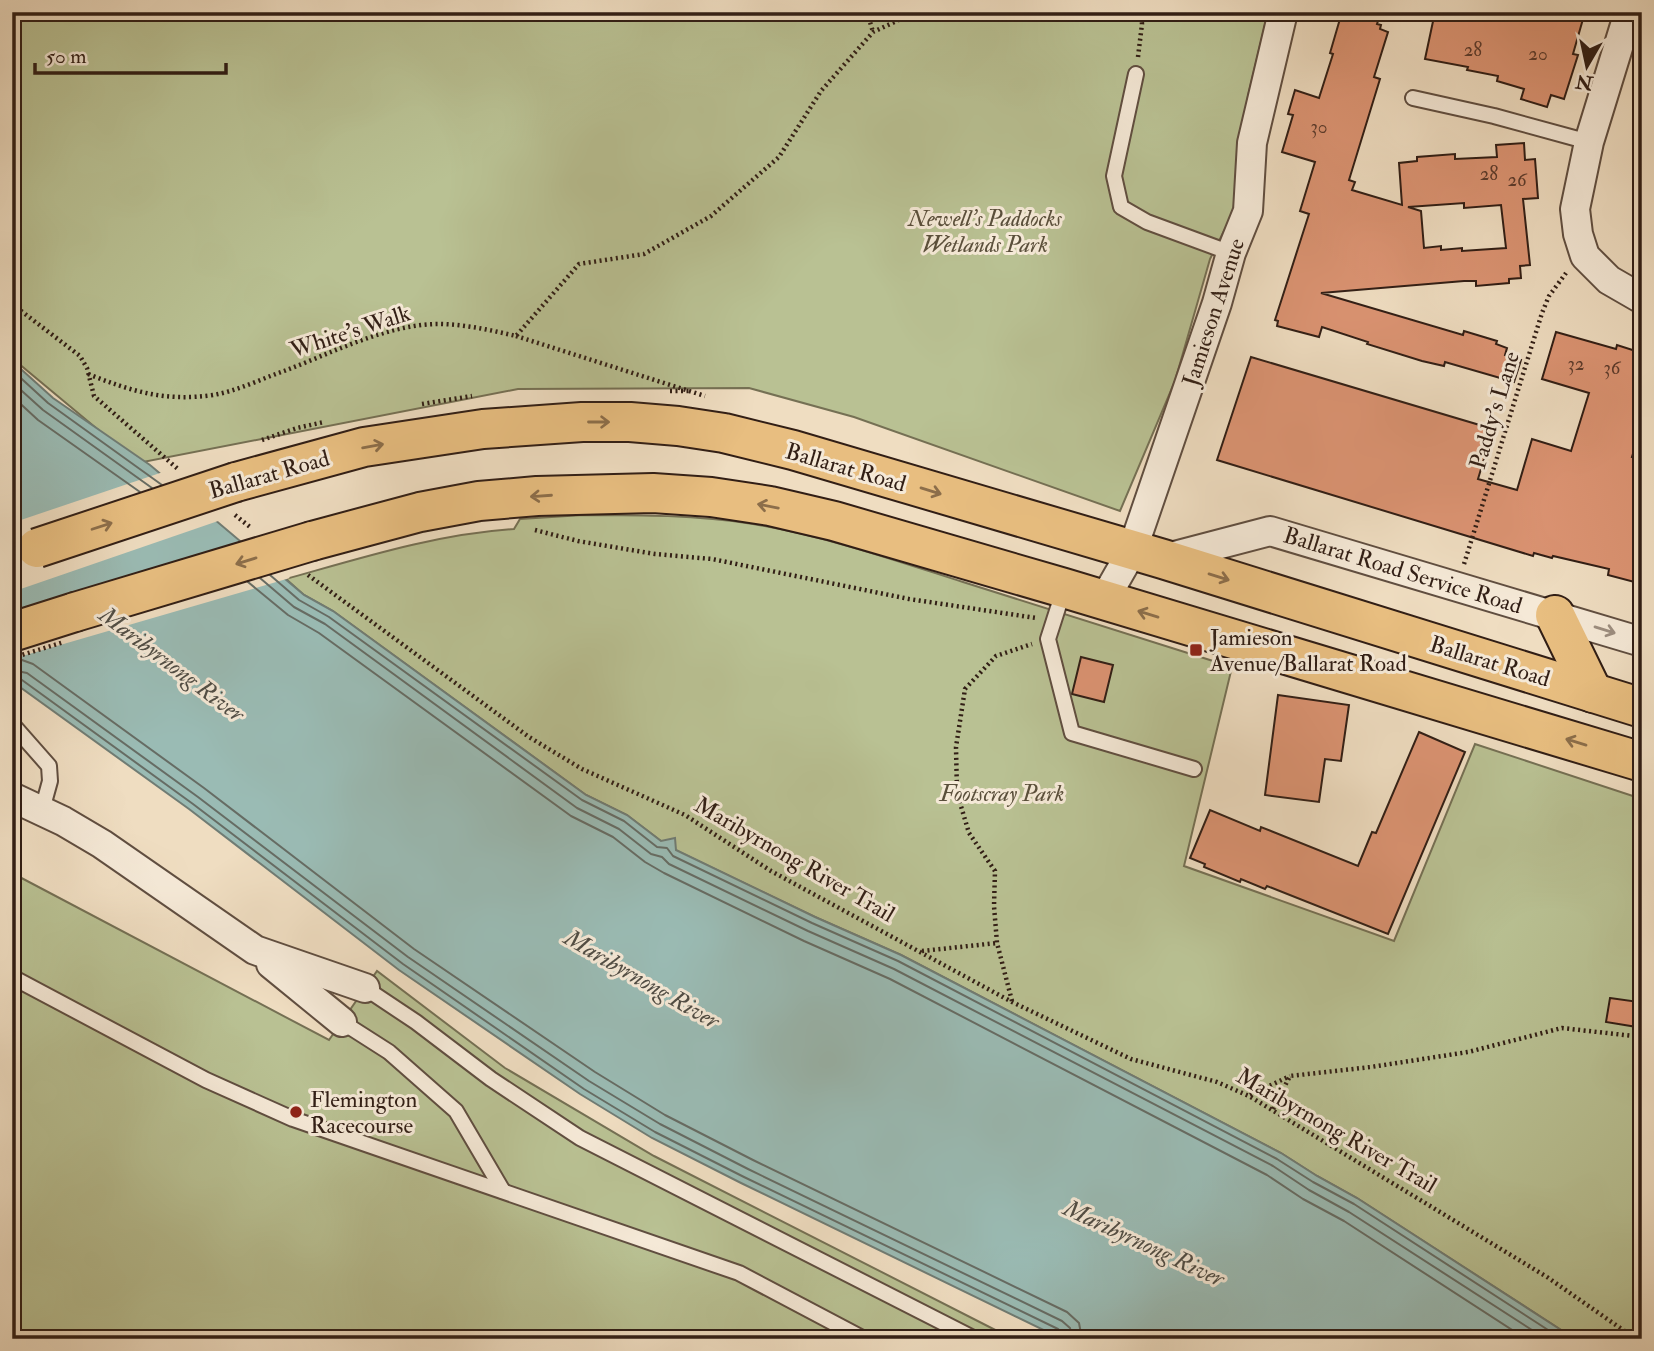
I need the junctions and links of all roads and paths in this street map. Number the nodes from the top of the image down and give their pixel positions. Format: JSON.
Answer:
{"nodes":[{"id":1,"x":867,"y":12,"type":"edge"},
{"id":2,"x":916,"y":12,"type":"edge"},
{"id":3,"x":1141,"y":12,"type":"edge"},
{"id":4,"x":1283,"y":12,"type":"edge"},
{"id":5,"x":1629,"y":12,"type":"edge"},
{"id":6,"x":873,"y":32,"type":"junction"},
{"id":7,"x":1136,"y":74,"type":"joint"},
{"id":8,"x":1413,"y":99,"type":"dead end"},
{"id":9,"x":1589,"y":142,"type":"junction"},
{"id":10,"x":1231,"y":253,"type":"junction"},
{"id":11,"x":1585,"y":257,"type":"junction"},
{"id":12,"x":1642,"y":299,"type":"edge"},
{"id":13,"x":12,"y":304,"type":"edge"},
{"id":14,"x":516,"y":336,"type":"junction"},
{"id":15,"x":88,"y":374,"type":"junction"},
{"id":16,"x":711,"y":398,"type":"dead end"},
{"id":17,"x":180,"y":470,"type":"dead end"},
{"id":18,"x":234,"y":497,"type":"junction"},
{"id":19,"x":533,"y":529,"type":"dead end"},
{"id":20,"x":253,"y":530,"type":"dead end"},
{"id":21,"x":25,"y":552,"type":"edge"},
{"id":22,"x":1147,"y":555,"type":"junction"},
{"id":23,"x":308,"y":557,"type":"junction"},
{"id":24,"x":1457,"y":586,"type":"junction"},
{"id":25,"x":1104,"y":600,"type":"junction"},
{"id":26,"x":1059,"y":604,"type":"junction"},
{"id":27,"x":1555,"y":615,"type":"junction"},
{"id":28,"x":12,"y":632,"type":"edge"},
{"id":29,"x":1048,"y":639,"type":"junction"},
{"id":30,"x":1642,"y":642,"type":"edge"},
{"id":31,"x":1593,"y":693,"type":"junction"},
{"id":32,"x":1642,"y":708,"type":"edge"},
{"id":33,"x":12,"y":724,"type":"edge"},
{"id":34,"x":1642,"y":762,"type":"edge"},
{"id":35,"x":1194,"y":769,"type":"dead end"},
{"id":36,"x":12,"y":797,"type":"edge"},
{"id":37,"x":42,"y":810,"type":"junction"},
{"id":38,"x":997,"y":943,"type":"junction"},
{"id":39,"x":247,"y":945,"type":"junction"},
{"id":40,"x":920,"y":951,"type":"junction"},
{"id":41,"x":12,"y":977,"type":"edge"},
{"id":42,"x":365,"y":988,"type":"joint"},
{"id":43,"x":1012,"y":1002,"type":"junction"},
{"id":44,"x":342,"y":1023,"type":"joint"},
{"id":45,"x":1642,"y":1037,"type":"edge"},
{"id":46,"x":1290,"y":1076,"type":"junction"},
{"id":47,"x":1249,"y":1096,"type":"junction"},
{"id":48,"x":1273,"y":1109,"type":"junction"},
{"id":49,"x":503,"y":1191,"type":"junction"},
{"id":50,"x":864,"y":1339,"type":"edge"},
{"id":51,"x":975,"y":1339,"type":"edge"},
{"id":52,"x":1636,"y":1339,"type":"edge"}],
"edges":[{"from":1,"to":6,"type":"path"},
{"from":2,"to":6,"type":"path"},
{"from":3,"to":7,"type":"path"},
{"from":4,"to":10,"type":"street","name":"Jamieson Avenue"},
{"from":5,"to":9,"type":"street"},
{"from":6,"to":14,"type":"path"},
{"from":7,"to":10,"type":"lane"},
{"from":8,"to":9,"type":"lane"},
{"from":9,"to":11,"type":"street"},
{"from":10,"to":22,"type":"street","name":"Jamieson Avenue"},
{"from":11,"to":12,"type":"street"},
{"from":11,"to":24,"type":"path","name":"Paddy's Lane"},
{"from":13,"to":15,"type":"path"},
{"from":14,"to":15,"type":"path","name":"White's Walk"},
{"from":14,"to":16,"type":"path","name":"White's Walk"},
{"from":15,"to":17,"type":"path"},
{"from":18,"to":20,"type":"path"},
{"from":21,"to":18,"type":"highway","name":"Ballarat Road","one_way":true,"bridge":true},
{"from":18,"to":22,"type":"highway","name":"Ballarat Road","one_way":true},
{"from":19,"to":26,"type":"path"},
{"from":22,"to":24,"type":"street","name":"Ballarat Road Service Road"},
{"from":22,"to":25,"type":"street","name":"Jamieson Avenue"},
{"from":22,"to":31,"type":"highway","name":"Ballarat Road","one_way":true},
{"from":26,"to":23,"type":"highway","one_way":true},
{"from":23,"to":28,"type":"highway","one_way":true,"bridge":true},
{"from":23,"to":40,"type":"path","name":"Maribyrnong River Trail"},
{"from":24,"to":27,"type":"street","name":"Ballarat Road Service Road"},
{"from":25,"to":26,"type":"highway"},
{"from":34,"to":25,"type":"highway","one_way":true},
{"from":26,"to":29,"type":"lane"},
{"from":27,"to":30,"type":"street","name":"Ballarat Road Service Road","one_way":true},
{"from":27,"to":31,"type":"highway"},
{"from":29,"to":35,"type":"lane"},
{"from":29,"to":38,"type":"path"},
{"from":31,"to":32,"type":"highway","name":"Ballarat Road"},
{"from":33,"to":37,"type":"lane"},
{"from":36,"to":37,"type":"street"},
{"from":37,"to":39,"type":"street"},
{"from":38,"to":40,"type":"path"},
{"from":38,"to":43,"type":"path"},
{"from":39,"to":42,"type":"street"},
{"from":39,"to":44,"type":"street"},
{"from":40,"to":43,"type":"path","name":"Maribyrnong River Trail"},
{"from":41,"to":49,"type":"lane"},
{"from":42,"to":51,"type":"lane"},
{"from":43,"to":47,"type":"path","name":"Maribyrnong River Trail"},
{"from":44,"to":49,"type":"lane"},
{"from":45,"to":46,"type":"path"},
{"from":46,"to":47,"type":"path"},
{"from":46,"to":48,"type":"path"},
{"from":47,"to":48,"type":"path","name":"Maribyrnong River Trail"},
{"from":48,"to":52,"type":"path","name":"Maribyrnong River Trail"},
{"from":49,"to":50,"type":"lane"}]}
